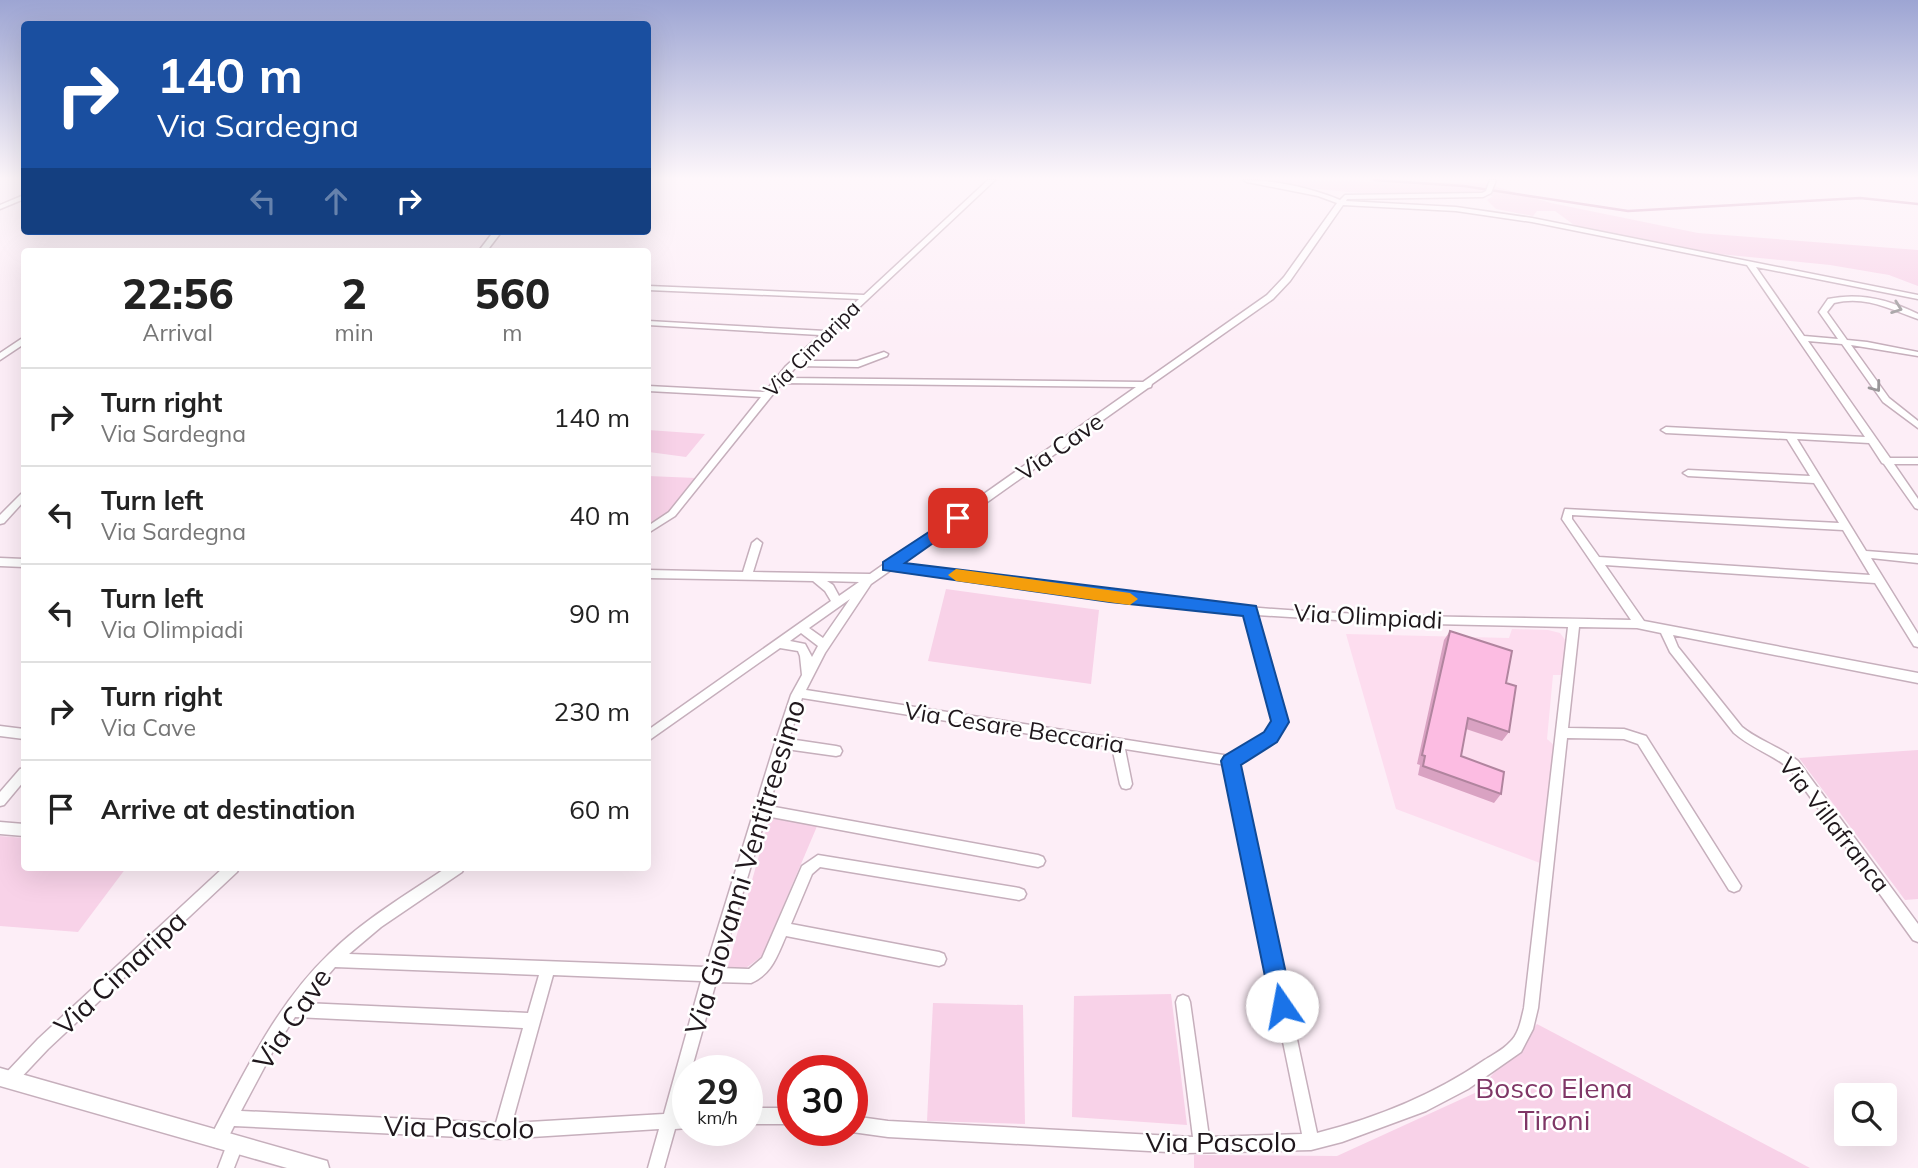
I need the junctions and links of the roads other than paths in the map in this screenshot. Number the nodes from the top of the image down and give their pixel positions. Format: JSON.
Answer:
{"nodes":[{"id":1,"x":932,"y":235,"type":"edge"},
{"id":2,"x":1319,"y":235,"type":"edge"},
{"id":3,"x":1597,"y":235,"type":"edge"},
{"id":4,"x":1752,"y":265,"type":"junction"},
{"id":5,"x":1856,"y":285,"type":"junction"},
{"id":6,"x":651,"y":288,"type":"edge"},
{"id":7,"x":863,"y":297,"type":"junction"},
{"id":8,"x":1918,"y":297,"type":"edge"},
{"id":9,"x":1864,"y":299,"type":"junction"},
{"id":10,"x":1918,"y":317,"type":"edge"},
{"id":11,"x":651,"y":323,"type":"edge"},
{"id":12,"x":825,"y":333,"type":"junction"},
{"id":13,"x":1801,"y":338,"type":"junction"},
{"id":14,"x":1842,"y":341,"type":"junction"},
{"id":15,"x":21,"y":343,"type":"edge"},
{"id":16,"x":884,"y":354,"type":"dead end"},
{"id":17,"x":1918,"y":354,"type":"edge"},
{"id":18,"x":0,"y":358,"type":"edge"},
{"id":19,"x":794,"y":363,"type":"junction"},
{"id":20,"x":778,"y":380,"type":"junction"},
{"id":21,"x":1148,"y":385,"type":"junction"},
{"id":22,"x":651,"y":388,"type":"edge"},
{"id":23,"x":765,"y":395,"type":"junction"},
{"id":24,"x":1918,"y":425,"type":"edge"},
{"id":25,"x":1666,"y":430,"type":"dead end"},
{"id":26,"x":1790,"y":436,"type":"junction"},
{"id":27,"x":1870,"y":439,"type":"junction"},
{"id":28,"x":1885,"y":461,"type":"junction"},
{"id":29,"x":1918,"y":461,"type":"edge"},
{"id":30,"x":1688,"y":472,"type":"dead end"},
{"id":31,"x":1817,"y":480,"type":"junction"},
{"id":32,"x":21,"y":499,"type":"edge"},
{"id":33,"x":1918,"y":506,"type":"edge"},
{"id":34,"x":0,"y":521,"type":"edge"},
{"id":35,"x":1846,"y":527,"type":"junction"},
{"id":36,"x":651,"y":528,"type":"edge"},
{"id":37,"x":757,"y":543,"type":"dead end"},
{"id":38,"x":1863,"y":554,"type":"junction"},
{"id":39,"x":1918,"y":559,"type":"edge"},
{"id":40,"x":1597,"y":561,"type":"junction"},
{"id":41,"x":0,"y":562,"type":"edge"},
{"id":42,"x":21,"y":563,"type":"edge"},
{"id":43,"x":889,"y":566,"type":"junction"},
{"id":44,"x":651,"y":574,"type":"edge"},
{"id":45,"x":747,"y":576,"type":"junction"},
{"id":46,"x":815,"y":577,"type":"junction"},
{"id":47,"x":869,"y":579,"type":"junction"},
{"id":48,"x":1878,"y":579,"type":"junction"},
{"id":49,"x":837,"y":603,"type":"junction"},
{"id":50,"x":1250,"y":611,"type":"junction"},
{"id":51,"x":1574,"y":623,"type":"junction"},
{"id":52,"x":1640,"y":624,"type":"junction"},
{"id":53,"x":802,"y":628,"type":"junction"},
{"id":54,"x":1665,"y":629,"type":"junction"},
{"id":55,"x":1918,"y":643,"type":"edge"},
{"id":56,"x":779,"y":644,"type":"junction"},
{"id":57,"x":824,"y":645,"type":"junction"},
{"id":58,"x":807,"y":674,"type":"junction"},
{"id":59,"x":1918,"y":678,"type":"edge"},
{"id":60,"x":798,"y":693,"type":"junction"},
{"id":61,"x":0,"y":731,"type":"edge"},
{"id":62,"x":1562,"y":732,"type":"junction"},
{"id":63,"x":21,"y":733,"type":"edge"},
{"id":64,"x":651,"y":734,"type":"edge"},
{"id":65,"x":781,"y":743,"type":"junction"},
{"id":66,"x":1118,"y":745,"type":"junction"},
{"id":67,"x":836,"y":751,"type":"dead end"},
{"id":68,"x":1231,"y":761,"type":"junction"},
{"id":69,"x":21,"y":776,"type":"edge"},
{"id":70,"x":1126,"y":784,"type":"dead end"},
{"id":71,"x":0,"y":801,"type":"edge"},
{"id":72,"x":761,"y":810,"type":"junction"},
{"id":73,"x":0,"y":828,"type":"edge"},
{"id":74,"x":21,"y":830,"type":"edge"},
{"id":75,"x":1038,"y":861,"type":"dead end"},
{"id":76,"x":229,"y":871,"type":"edge"},
{"id":77,"x":453,"y":871,"type":"edge"},
{"id":78,"x":1734,"y":887,"type":"dead end"},
{"id":79,"x":1019,"y":894,"type":"dead end"},
{"id":80,"x":783,"y":929,"type":"junction"},
{"id":81,"x":1918,"y":935,"type":"edge"},
{"id":82,"x":939,"y":959,"type":"dead end"},
{"id":83,"x":332,"y":960,"type":"junction"},
{"id":84,"x":547,"y":970,"type":"junction"},
{"id":85,"x":710,"y":976,"type":"junction"},
{"id":86,"x":1183,"y":1002,"type":"dead end"},
{"id":87,"x":291,"y":1010,"type":"junction"},
{"id":88,"x":532,"y":1021,"type":"junction"},
{"id":89,"x":5,"y":1078,"type":"edge"},
{"id":90,"x":230,"y":1118,"type":"junction"},
{"id":91,"x":669,"y":1121,"type":"junction"},
{"id":92,"x":672,"y":1121,"type":"edge"},
{"id":93,"x":868,"y":1126,"type":"edge"},
{"id":94,"x":502,"y":1131,"type":"junction"},
{"id":95,"x":1311,"y":1142,"type":"junction"},
{"id":96,"x":226,"y":1143,"type":"junction"},
{"id":97,"x":1202,"y":1145,"type":"junction"},
{"id":98,"x":226,"y":1168,"type":"edge"},
{"id":99,"x":320,"y":1168,"type":"edge"},
{"id":100,"x":656,"y":1168,"type":"edge"}],
"edges":[{"from":1,"to":7,"type":"street","name":"Via Cimaripa"},
{"from":2,"to":21,"type":"street","name":"Via Cave"},
{"from":3,"to":4,"type":"street"},
{"from":4,"to":5,"type":"street"},
{"from":4,"to":13,"type":"street"},
{"from":5,"to":8,"type":"street"},
{"from":5,"to":9,"type":"street"},
{"from":6,"to":7,"type":"street"},
{"from":7,"to":12,"type":"street","name":"Via Cimaripa"},
{"from":9,"to":10,"type":"street","one_way":true},
{"from":9,"to":14,"type":"street"},
{"from":11,"to":12,"type":"street"},
{"from":12,"to":19,"type":"street","name":"Via Cimaripa"},
{"from":13,"to":14,"type":"street"},
{"from":13,"to":27,"type":"street"},
{"from":14,"to":17,"type":"street"},
{"from":14,"to":24,"type":"street","one_way":true},
{"from":15,"to":18,"type":"street"},
{"from":16,"to":19,"type":"street"},
{"from":19,"to":20,"type":"street","name":"Via Cimaripa"},
{"from":20,"to":21,"type":"street"},
{"from":20,"to":23,"type":"street","name":"Via Cimaripa"},
{"from":21,"to":43,"type":"street","name":"Via Cave"},
{"from":22,"to":23,"type":"street"},
{"from":23,"to":36,"type":"street","name":"Via Cimaripa"},
{"from":25,"to":26,"type":"street"},
{"from":26,"to":27,"type":"street"},
{"from":26,"to":31,"type":"street"},
{"from":27,"to":28,"type":"street"},
{"from":28,"to":29,"type":"street"},
{"from":28,"to":33,"type":"street"},
{"from":30,"to":31,"type":"street"},
{"from":31,"to":35,"type":"street"},
{"from":32,"to":34,"type":"street"},
{"from":35,"to":38,"type":"street"},
{"from":35,"to":40,"type":"street"},
{"from":37,"to":45,"type":"street"},
{"from":38,"to":39,"type":"street"},
{"from":38,"to":48,"type":"street"},
{"from":40,"to":48,"type":"street"},
{"from":40,"to":52,"type":"street"},
{"from":41,"to":42,"type":"street"},
{"from":43,"to":47,"type":"street","name":"Via Cave"},
{"from":43,"to":50,"type":"street","name":"Via Olimpiadi"},
{"from":44,"to":45,"type":"street"},
{"from":45,"to":46,"type":"street"},
{"from":46,"to":47,"type":"street"},
{"from":46,"to":49,"type":"street"},
{"from":47,"to":49,"type":"street","name":"Via Cave"},
{"from":47,"to":57,"type":"street","name":"Via Giovanni Ventitreesimo"},
{"from":48,"to":55,"type":"street"},
{"from":49,"to":53,"type":"street","name":"Via Cave"},
{"from":50,"to":51,"type":"street","name":"Via Olimpiadi"},
{"from":50,"to":68,"type":"street"},
{"from":51,"to":52,"type":"street","name":"Via Olimpiadi"},
{"from":51,"to":62,"type":"street","name":"Via Pascolo"},
{"from":52,"to":54,"type":"street","name":"Via Olimpiadi"},
{"from":53,"to":56,"type":"street","name":"Via Cave"},
{"from":53,"to":57,"type":"street"},
{"from":54,"to":59,"type":"street","name":"Via Olimpiadi"},
{"from":54,"to":81,"type":"street","name":"Via Villafranca"},
{"from":56,"to":58,"type":"street"},
{"from":56,"to":64,"type":"street","name":"Via Cave"},
{"from":57,"to":58,"type":"street","name":"Via Giovanni Ventitreesimo"},
{"from":58,"to":60,"type":"street","name":"Via Giovanni Ventitreesimo"},
{"from":60,"to":65,"type":"street","name":"Via Giovanni Ventitreesimo"},
{"from":60,"to":66,"type":"street","name":"Via Cesare Beccaria"},
{"from":61,"to":63,"type":"street"},
{"from":62,"to":78,"type":"street"},
{"from":62,"to":95,"type":"street","name":"Via Pascolo"},
{"from":65,"to":67,"type":"street"},
{"from":65,"to":72,"type":"street","name":"Via Giovanni Ventitreesimo"},
{"from":66,"to":68,"type":"street","name":"Via Cesare Beccaria"},
{"from":66,"to":70,"type":"street"},
{"from":68,"to":95,"type":"street"},
{"from":69,"to":71,"type":"street"},
{"from":72,"to":75,"type":"street"},
{"from":72,"to":85,"type":"street","name":"Via Giovanni Ventitreesimo"},
{"from":73,"to":74,"type":"street"},
{"from":76,"to":89,"type":"street","name":"Via Cimaripa"},
{"from":77,"to":83,"type":"street","name":"Via Cave"},
{"from":79,"to":80,"type":"street"},
{"from":80,"to":82,"type":"street"},
{"from":80,"to":85,"type":"street"},
{"from":83,"to":84,"type":"street"},
{"from":83,"to":87,"type":"street","name":"Via Cave"},
{"from":84,"to":85,"type":"street"},
{"from":84,"to":88,"type":"street"},
{"from":85,"to":91,"type":"street","name":"Via Giovanni Ventitreesimo"},
{"from":86,"to":97,"type":"street"},
{"from":87,"to":88,"type":"street"},
{"from":87,"to":90,"type":"street","name":"Via Cave"},
{"from":88,"to":94,"type":"street"},
{"from":89,"to":96,"type":"street"},
{"from":90,"to":94,"type":"street","name":"Via Pascolo"},
{"from":90,"to":96,"type":"street","name":"Via Cave"},
{"from":91,"to":92,"type":"street","name":"Via Pascolo"},
{"from":91,"to":94,"type":"street","name":"Via Pascolo"},
{"from":91,"to":100,"type":"street","name":"Via Giovanni Ventitreesimo"},
{"from":93,"to":97,"type":"street","name":"Via Pascolo"},
{"from":95,"to":97,"type":"street","name":"Via Pascolo"},
{"from":96,"to":98,"type":"street","name":"Via Cave"},
{"from":96,"to":99,"type":"street"}]}
